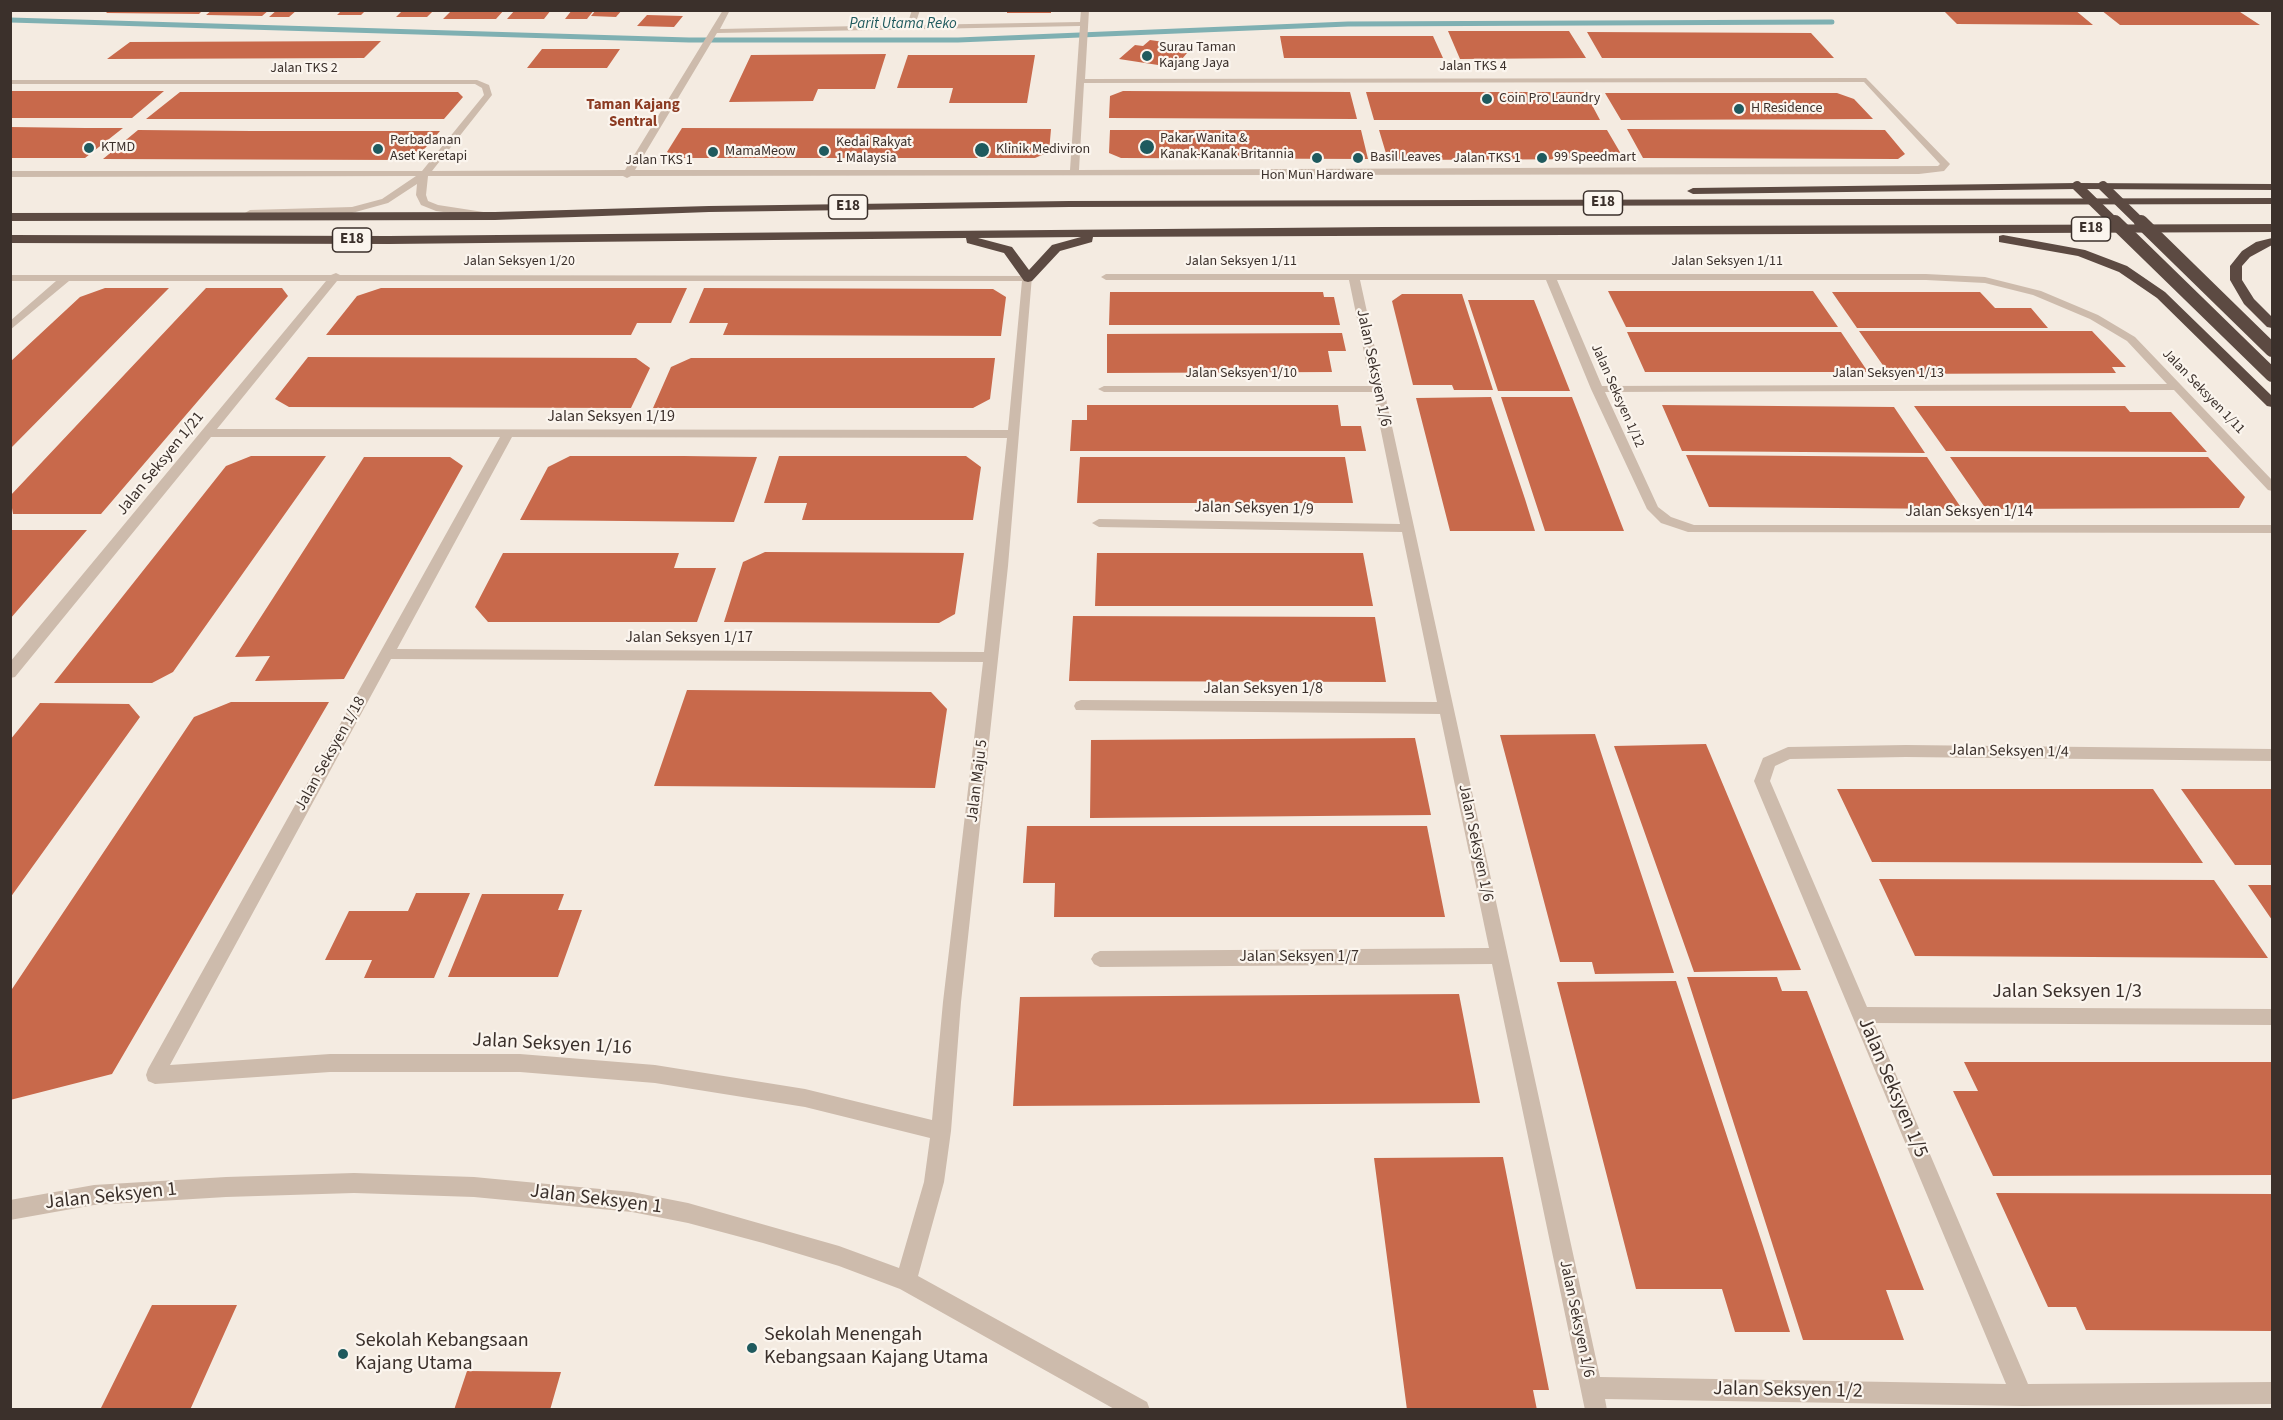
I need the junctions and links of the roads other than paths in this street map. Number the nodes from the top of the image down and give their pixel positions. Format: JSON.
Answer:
{"nodes":[{"id":1,"x":727,"y":10,"type":"edge"},
{"id":2,"x":916,"y":10,"type":"edge"},
{"id":3,"x":1086,"y":10,"type":"edge"},
{"id":4,"x":1292,"y":10,"type":"edge"},
{"id":5,"x":1344,"y":10,"type":"edge"},
{"id":6,"x":1084,"y":25,"type":"junction"},
{"id":7,"x":910,"y":29,"type":"junction"},
{"id":8,"x":713,"y":32,"type":"junction"},
{"id":9,"x":1866,"y":80,"type":"joint"},
{"id":10,"x":1080,"y":81,"type":"junction"},
{"id":11,"x":10,"y":82,"type":"edge"},
{"id":12,"x":1074,"y":173,"type":"junction"},
{"id":13,"x":10,"y":174,"type":"edge"},
{"id":14,"x":423,"y":175,"type":"junction"},
{"id":15,"x":627,"y":175,"type":"junction"},
{"id":16,"x":2077,"y":186,"type":"junction"},
{"id":17,"x":2103,"y":186,"type":"junction"},
{"id":18,"x":2272,"y":187,"type":"edge"},
{"id":19,"x":2272,"y":201,"type":"edge"},
{"id":20,"x":1323,"y":202,"type":"junction"},
{"id":21,"x":495,"y":216,"type":"junction"},
{"id":22,"x":10,"y":217,"type":"edge"},
{"id":23,"x":103,"y":218,"type":"junction"},
{"id":24,"x":2272,"y":228,"type":"edge"},
{"id":25,"x":1909,"y":231,"type":"junction"},
{"id":26,"x":1113,"y":232,"type":"junction"},
{"id":27,"x":947,"y":234,"type":"junction"},
{"id":28,"x":10,"y":239,"type":"edge"},
{"id":29,"x":2272,"y":242,"type":"edge"},
{"id":30,"x":336,"y":276,"type":"junction"},
{"id":31,"x":1106,"y":276,"type":"dead end"},
{"id":32,"x":1354,"y":277,"type":"junction"},
{"id":33,"x":10,"y":278,"type":"edge"},
{"id":34,"x":66,"y":278,"type":"junction"},
{"id":35,"x":1028,"y":278,"type":"junction"},
{"id":36,"x":1550,"y":278,"type":"junction"},
{"id":37,"x":2272,"y":324,"type":"edge"},
{"id":38,"x":10,"y":327,"type":"edge"},
{"id":39,"x":2272,"y":350,"type":"edge"},
{"id":40,"x":2272,"y":375,"type":"edge"},
{"id":41,"x":2178,"y":387,"type":"junction"},
{"id":42,"x":1104,"y":389,"type":"dead end"},
{"id":43,"x":1378,"y":389,"type":"junction"},
{"id":44,"x":1598,"y":389,"type":"junction"},
{"id":45,"x":2272,"y":403,"type":"edge"},
{"id":46,"x":207,"y":433,"type":"junction"},
{"id":47,"x":508,"y":433,"type":"junction"},
{"id":48,"x":1014,"y":434,"type":"junction"},
{"id":49,"x":2272,"y":487,"type":"edge"},
{"id":50,"x":1666,"y":520,"type":"joint"},
{"id":51,"x":1099,"y":523,"type":"dead end"},
{"id":52,"x":1408,"y":528,"type":"junction"},
{"id":53,"x":2272,"y":529,"type":"edge"},
{"id":54,"x":386,"y":654,"type":"junction"},
{"id":55,"x":991,"y":657,"type":"junction"},
{"id":56,"x":10,"y":673,"type":"edge"},
{"id":57,"x":1081,"y":706,"type":"dead end"},
{"id":58,"x":1446,"y":708,"type":"junction"},
{"id":59,"x":2272,"y":755,"type":"edge"},
{"id":60,"x":1762,"y":782,"type":"joint"},
{"id":61,"x":1499,"y":956,"type":"junction"},
{"id":62,"x":1100,"y":959,"type":"dead end"},
{"id":63,"x":1861,"y":1015,"type":"junction"},
{"id":64,"x":2272,"y":1017,"type":"edge"},
{"id":65,"x":155,"y":1075,"type":"joint"},
{"id":66,"x":941,"y":1131,"type":"junction"},
{"id":67,"x":10,"y":1210,"type":"edge"},
{"id":68,"x":906,"y":1281,"type":"junction"},
{"id":69,"x":2272,"y":1393,"type":"edge"},
{"id":70,"x":2022,"y":1395,"type":"junction"},
{"id":71,"x":1594,"y":1399,"type":"edge"},
{"id":72,"x":1139,"y":1410,"type":"edge"}],
"edges":[{"from":1,"to":8,"type":"street"},
{"from":2,"to":7,"type":"street"},
{"from":3,"to":6,"type":"street"},
{"from":4,"to":5,"type":"street"},
{"from":6,"to":7,"type":"street"},
{"from":6,"to":10,"type":"street"},
{"from":7,"to":8,"type":"street"},
{"from":8,"to":15,"type":"street"},
{"from":9,"to":10,"type":"street","name":"Jalan TKS 4"},
{"from":9,"to":12,"type":"street","name":"Jalan TKS 1"},
{"from":10,"to":12,"type":"street"},
{"from":11,"to":14,"type":"street","name":"Jalan TKS 2"},
{"from":12,"to":15,"type":"street","name":"Jalan TKS 1"},
{"from":13,"to":14,"type":"street","name":"Jalan TKS 1"},
{"from":14,"to":15,"type":"street","name":"Jalan TKS 1"},
{"from":14,"to":21,"type":"street"},
{"from":14,"to":23,"type":"street","name":"Jalan TKS 2"},
{"from":16,"to":17,"type":"highway"},
{"from":16,"to":20,"type":"highway"},
{"from":16,"to":40,"type":"highway","bridge":true},
{"from":17,"to":18,"type":"highway"},
{"from":17,"to":39,"type":"highway","bridge":true},
{"from":19,"to":20,"type":"highway","number":"E18"},
{"from":20,"to":21,"type":"highway","number":"E18"},
{"from":21,"to":23,"type":"highway","number":"E18"},
{"from":22,"to":23,"type":"highway","number":"E18"},
{"from":24,"to":25,"type":"highway","number":"E18"},
{"from":25,"to":26,"type":"highway","number":"E18"},
{"from":25,"to":45,"type":"highway"},
{"from":26,"to":27,"type":"highway","number":"E18"},
{"from":26,"to":35,"type":"highway"},
{"from":27,"to":28,"type":"highway","number":"E18"},
{"from":27,"to":35,"type":"highway"},
{"from":29,"to":37,"type":"highway"},
{"from":30,"to":34,"type":"street","name":"Jalan Seksyen 1/20"},
{"from":30,"to":35,"type":"street","name":"Jalan Seksyen 1/20"},
{"from":30,"to":46,"type":"street","name":"Jalan Seksyen 1/21"},
{"from":31,"to":32,"type":"street","name":"Jalan Seksyen 1/11"},
{"from":32,"to":36,"type":"street","name":"Jalan Seksyen 1/11"},
{"from":32,"to":43,"type":"street","name":"Jalan Seksyen 1/6"},
{"from":33,"to":34,"type":"street","name":"Jalan Seksyen 1/20"},
{"from":34,"to":38,"type":"street"},
{"from":35,"to":48,"type":"street","name":"Jalan Maju 5"},
{"from":36,"to":41,"type":"street","name":"Jalan Seksyen 1/11"},
{"from":36,"to":44,"type":"street","name":"Jalan Seksyen 1/12"},
{"from":41,"to":44,"type":"street","name":"Jalan Seksyen 1/13"},
{"from":41,"to":49,"type":"street","name":"Jalan Seksyen 1/11"},
{"from":42,"to":43,"type":"street","name":"Jalan Seksyen 1/10"},
{"from":43,"to":52,"type":"street","name":"Jalan Seksyen 1/6"},
{"from":44,"to":50,"type":"street","name":"Jalan Seksyen 1/12"},
{"from":46,"to":47,"type":"street","name":"Jalan Seksyen 1/19"},
{"from":46,"to":56,"type":"street","name":"Jalan Seksyen 1/21"},
{"from":47,"to":48,"type":"street","name":"Jalan Seksyen 1/19"},
{"from":47,"to":54,"type":"street","name":"Jalan Seksyen 1/18"},
{"from":48,"to":55,"type":"street","name":"Jalan Maju 5"},
{"from":50,"to":53,"type":"street","name":"Jalan Seksyen 1/14"},
{"from":51,"to":52,"type":"street","name":"Jalan Seksyen 1/9"},
{"from":52,"to":58,"type":"street","name":"Jalan Seksyen 1/6"},
{"from":54,"to":55,"type":"street","name":"Jalan Seksyen 1/17"},
{"from":54,"to":65,"type":"street","name":"Jalan Seksyen 1/18"},
{"from":55,"to":66,"type":"street","name":"Jalan Maju 5"},
{"from":57,"to":58,"type":"street","name":"Jalan Seksyen 1/8"},
{"from":58,"to":61,"type":"street","name":"Jalan Seksyen 1/6"},
{"from":59,"to":60,"type":"street","name":"Jalan Seksyen 1/4"},
{"from":60,"to":63,"type":"street","name":"Jalan Seksyen 1/5"},
{"from":61,"to":62,"type":"street","name":"Jalan Seksyen 1/7"},
{"from":61,"to":71,"type":"street","name":"Jalan Seksyen 1/6"},
{"from":63,"to":64,"type":"street","name":"Jalan Seksyen 1/3"},
{"from":63,"to":70,"type":"street","name":"Jalan Seksyen 1/5"},
{"from":65,"to":66,"type":"street","name":"Jalan Seksyen 1/16"},
{"from":66,"to":68,"type":"street","name":"Jalan Maju 5"},
{"from":67,"to":68,"type":"street","name":"Jalan Seksyen 1"},
{"from":68,"to":72,"type":"street","name":"Jalan Seksyen 1"},
{"from":69,"to":70,"type":"street","name":"Jalan Seksyen 1/2"},
{"from":70,"to":71,"type":"street","name":"Jalan Seksyen 1/2"}]}
